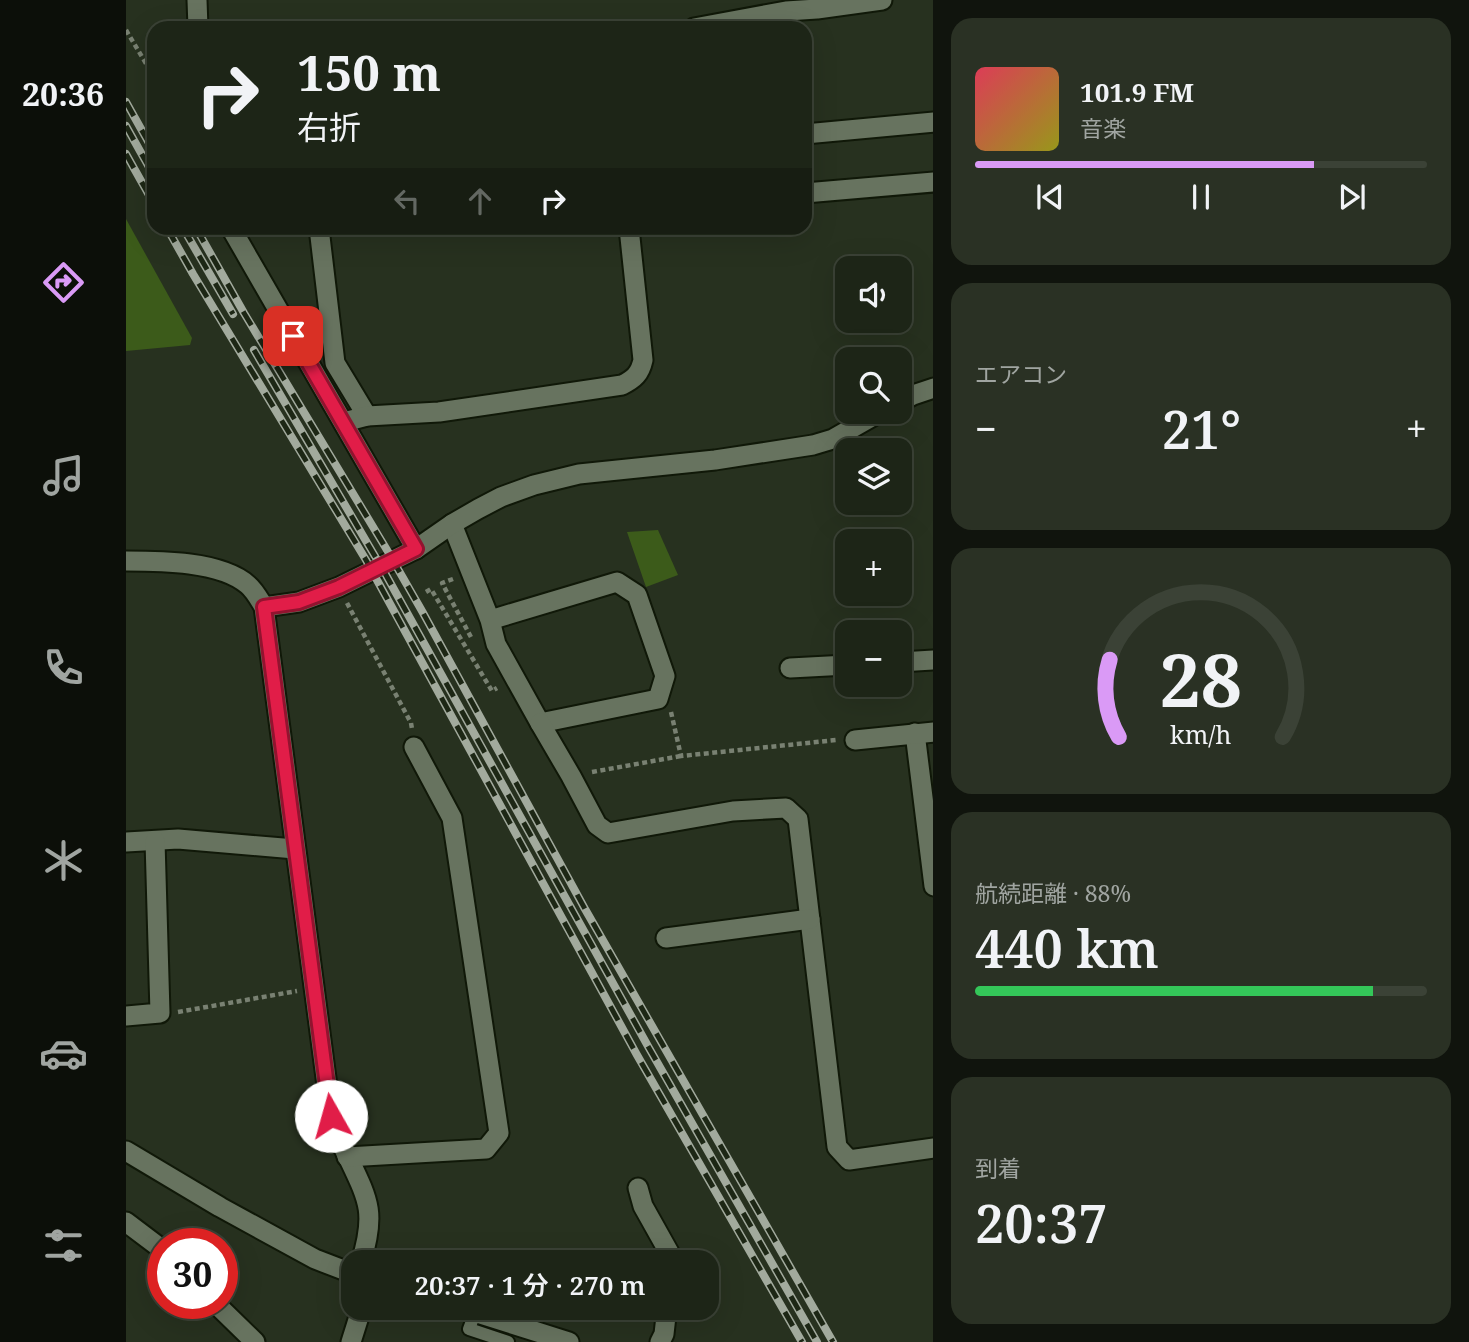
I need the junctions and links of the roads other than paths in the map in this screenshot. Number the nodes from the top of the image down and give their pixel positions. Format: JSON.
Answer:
{"nodes":[{"id":1,"x":197,"y":0,"type":"edge"},
{"id":2,"x":882,"y":0,"type":"edge"},
{"id":3,"x":198,"y":21,"type":"edge"},
{"id":4,"x":732,"y":21,"type":"edge"},
{"id":5,"x":933,"y":122,"type":"edge"},
{"id":6,"x":812,"y":133,"type":"edge"},
{"id":7,"x":933,"y":182,"type":"edge"},
{"id":8,"x":812,"y":192,"type":"edge"},
{"id":9,"x":235,"y":235,"type":"edge"},
{"id":10,"x":320,"y":235,"type":"edge"},
{"id":11,"x":630,"y":235,"type":"edge"},
{"id":12,"x":933,"y":388,"type":"edge"},
{"id":13,"x":912,"y":396,"type":"edge"},
{"id":14,"x":368,"y":416,"type":"junction"},
{"id":15,"x":344,"y":422,"type":"junction"},
{"id":16,"x":859,"y":424,"type":"edge"},
{"id":17,"x":452,"y":524,"type":"junction"},
{"id":18,"x":416,"y":549,"type":"junction"},
{"id":19,"x":126,"y":561,"type":"edge"},
{"id":20,"x":264,"y":607,"type":"junction"},
{"id":21,"x":489,"y":620,"type":"junction"},
{"id":22,"x":933,"y":660,"type":"edge"},
{"id":23,"x":912,"y":661,"type":"edge"},
{"id":24,"x":835,"y":666,"type":"edge"},
{"id":25,"x":790,"y":668,"type":"dead end"},
{"id":26,"x":540,"y":723,"type":"junction"},
{"id":27,"x":924,"y":732,"type":"edge"},
{"id":28,"x":851,"y":739,"type":"road end"},
{"id":29,"x":414,"y":747,"type":"road end"},
{"id":30,"x":155,"y":841,"type":"junction"},
{"id":31,"x":126,"y":842,"type":"edge"},
{"id":32,"x":295,"y":849,"type":"junction"},
{"id":33,"x":933,"y":886,"type":"edge"},
{"id":34,"x":810,"y":919,"type":"junction"},
{"id":35,"x":666,"y":938,"type":"dead end"},
{"id":36,"x":126,"y":1016,"type":"edge"},
{"id":37,"x":933,"y":1148,"type":"edge"},
{"id":38,"x":126,"y":1150,"type":"edge"},
{"id":39,"x":347,"y":1157,"type":"junction"},
{"id":40,"x":638,"y":1188,"type":"dead end"},
{"id":41,"x":126,"y":1222,"type":"edge"},
{"id":42,"x":147,"y":1238,"type":"edge"},
{"id":43,"x":365,"y":1250,"type":"edge"},
{"id":44,"x":668,"y":1250,"type":"edge"},
{"id":45,"x":341,"y":1269,"type":"edge"},
{"id":46,"x":227,"y":1319,"type":"edge"},
{"id":47,"x":358,"y":1320,"type":"edge"},
{"id":48,"x":468,"y":1320,"type":"edge"},
{"id":49,"x":498,"y":1320,"type":"edge"},
{"id":50,"x":666,"y":1320,"type":"edge"},
{"id":51,"x":242,"y":1338,"type":"edge"},
{"id":52,"x":351,"y":1342,"type":"edge"},
{"id":53,"x":508,"y":1342,"type":"edge"},
{"id":54,"x":569,"y":1342,"type":"edge"},
{"id":55,"x":660,"y":1342,"type":"edge"}],
"edges":[{"from":1,"to":3,"type":"street"},
{"from":2,"to":4,"type":"street"},
{"from":5,"to":6,"type":"street"},
{"from":7,"to":8,"type":"street"},
{"from":9,"to":15,"type":"street"},
{"from":10,"to":14,"type":"street"},
{"from":11,"to":14,"type":"street"},
{"from":12,"to":13,"type":"street"},
{"from":14,"to":15,"type":"street"},
{"from":15,"to":18,"type":"street"},
{"from":16,"to":17,"type":"street"},
{"from":17,"to":18,"type":"street"},
{"from":17,"to":21,"type":"street"},
{"from":18,"to":20,"type":"street"},
{"from":19,"to":20,"type":"street"},
{"from":20,"to":32,"type":"street"},
{"from":21,"to":26,"type":"street"},
{"from":21,"to":26,"type":"street"},
{"from":22,"to":23,"type":"street"},
{"from":24,"to":25,"type":"street"},
{"from":26,"to":34,"type":"street"},
{"from":27,"to":28,"type":"street"},
{"from":27,"to":33,"type":"street"},
{"from":29,"to":39,"type":"street"},
{"from":30,"to":31,"type":"street"},
{"from":30,"to":32,"type":"street"},
{"from":30,"to":36,"type":"street"},
{"from":32,"to":39,"type":"street"},
{"from":34,"to":35,"type":"street"},
{"from":34,"to":37,"type":"street"},
{"from":38,"to":45,"type":"street"},
{"from":39,"to":43,"type":"street"},
{"from":40,"to":44,"type":"street"},
{"from":41,"to":42,"type":"street"},
{"from":46,"to":51,"type":"street"},
{"from":47,"to":52,"type":"street"},
{"from":48,"to":53,"type":"lane"},
{"from":49,"to":54,"type":"street"},
{"from":50,"to":55,"type":"street"}]}
